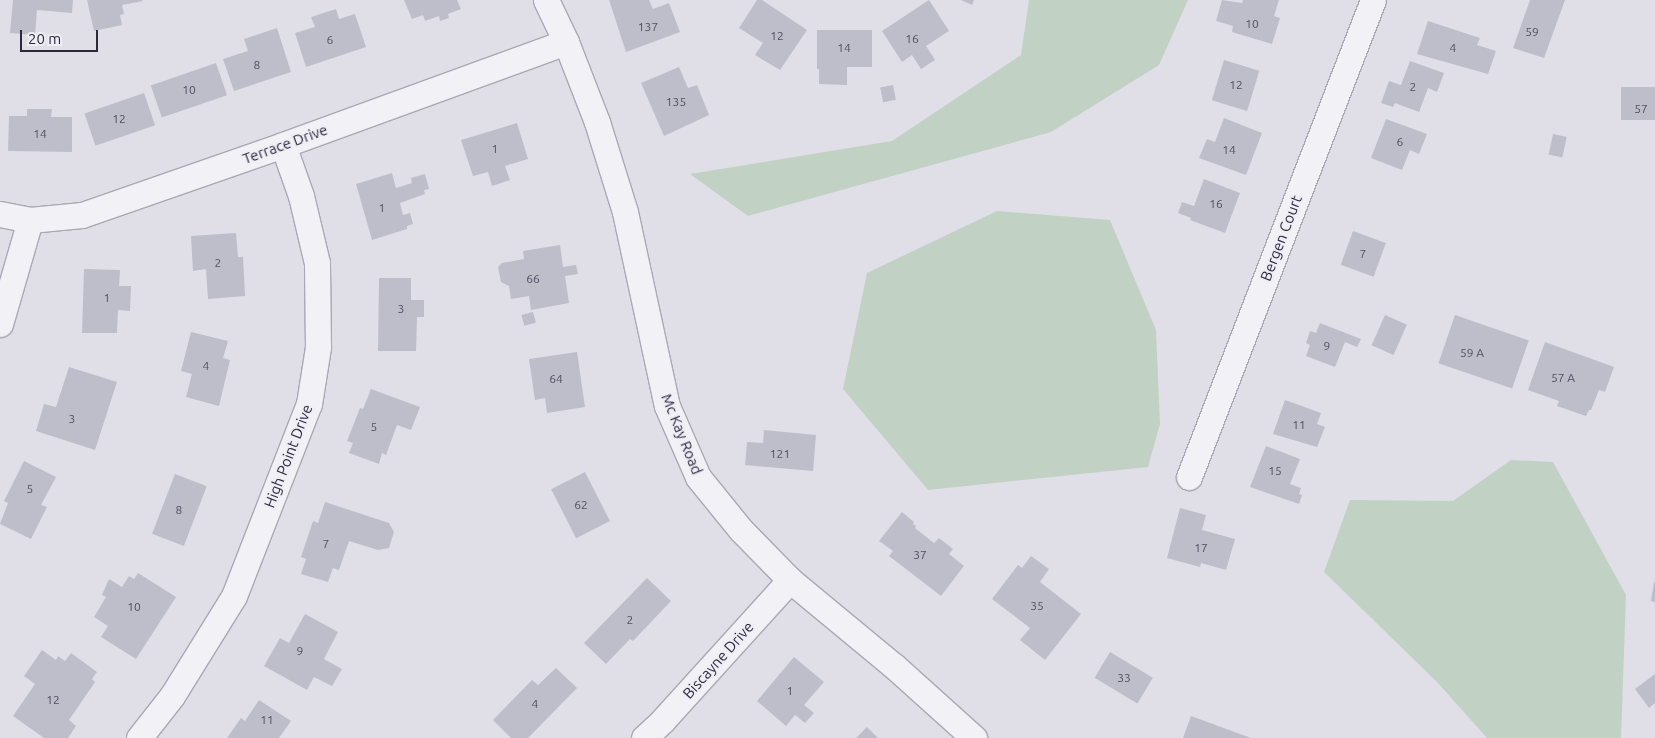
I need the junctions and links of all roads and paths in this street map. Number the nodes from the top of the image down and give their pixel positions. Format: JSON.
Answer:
{"nodes":[{"id":1,"x":546,"y":0,"type":"edge"},
{"id":2,"x":1373,"y":0,"type":"edge"},
{"id":3,"x":566,"y":42,"type":"junction"},
{"id":4,"x":284,"y":145,"type":"junction"},
{"id":5,"x":0,"y":214,"type":"edge"},
{"id":6,"x":30,"y":220,"type":"junction"},
{"id":7,"x":0,"y":324,"type":"edge"},
{"id":8,"x":1189,"y":477,"type":"dead end"},
{"id":9,"x":790,"y":580,"type":"junction"},
{"id":10,"x":138,"y":738,"type":"edge"},
{"id":11,"x":644,"y":738,"type":"edge"},
{"id":12,"x":974,"y":738,"type":"edge"}],
"edges":[{"from":1,"to":3,"type":"street","name":"Mc Kay Road"},
{"from":2,"to":8,"type":"street","name":"Bergen Court"},
{"from":3,"to":4,"type":"street","name":"Terrace Drive"},
{"from":3,"to":9,"type":"street","name":"Mc Kay Road"},
{"from":4,"to":6,"type":"street","name":"Terrace Drive"},
{"from":4,"to":10,"type":"street","name":"High Point Drive"},
{"from":5,"to":6,"type":"street","name":"Terrace Drive"},
{"from":6,"to":7,"type":"street"},
{"from":9,"to":11,"type":"street","name":"Biscayne Drive"},
{"from":9,"to":12,"type":"street","name":"Mc Kay Road"}]}
